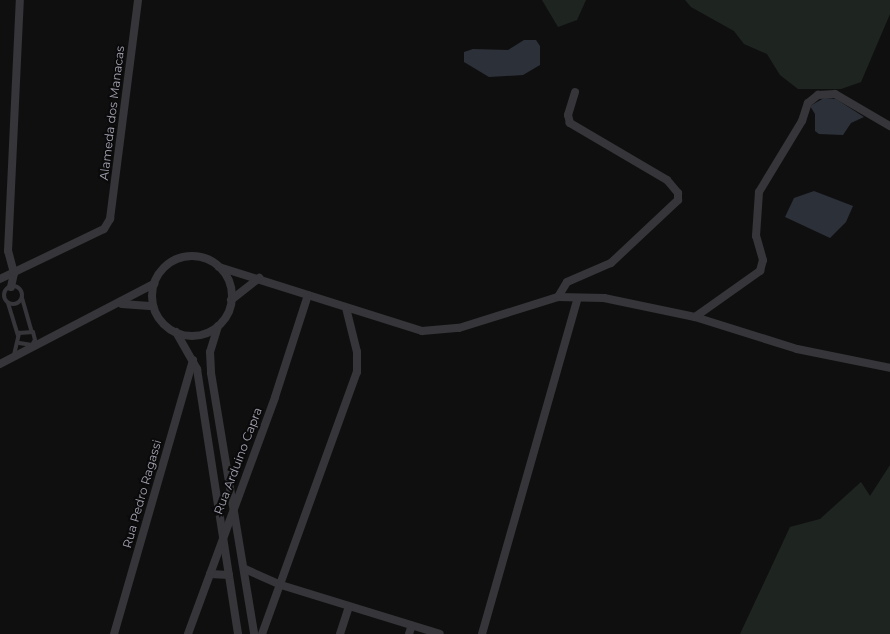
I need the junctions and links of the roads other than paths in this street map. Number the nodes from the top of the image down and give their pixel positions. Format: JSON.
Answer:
{"nodes":[{"id":1,"x":20,"y":0,"type":"edge"},
{"id":2,"x":138,"y":0,"type":"edge"},
{"id":3,"x":575,"y":92,"type":"dead end"},
{"id":4,"x":890,"y":126,"type":"edge"},
{"id":5,"x":219,"y":267,"type":"junction"},
{"id":6,"x":14,"y":273,"type":"junction"},
{"id":7,"x":259,"y":278,"type":"junction"},
{"id":8,"x":0,"y":279,"type":"edge"},
{"id":9,"x":154,"y":284,"type":"junction"},
{"id":10,"x":11,"y":287,"type":"junction"},
{"id":11,"x":308,"y":295,"type":"junction"},
{"id":12,"x":558,"y":297,"type":"junction"},
{"id":13,"x":21,"y":298,"type":"junction"},
{"id":14,"x":578,"y":298,"type":"junction"},
{"id":15,"x":231,"y":300,"type":"junction"},
{"id":16,"x":8,"y":303,"type":"junction"},
{"id":17,"x":122,"y":304,"type":"junction"},
{"id":18,"x":153,"y":306,"type":"junction"},
{"id":19,"x":346,"y":308,"type":"junction"},
{"id":20,"x":695,"y":317,"type":"junction"},
{"id":21,"x":218,"y":326,"type":"junction"},
{"id":22,"x":32,"y":332,"type":"junction"},
{"id":23,"x":176,"y":332,"type":"junction"},
{"id":24,"x":18,"y":335,"type":"junction"},
{"id":25,"x":35,"y":337,"type":"junction"},
{"id":26,"x":48,"y":340,"type":"junction"},
{"id":27,"x":19,"y":343,"type":"junction"},
{"id":28,"x":12,"y":358,"type":"junction"},
{"id":29,"x":194,"y":360,"type":"junction"},
{"id":30,"x":0,"y":364,"type":"edge"},
{"id":31,"x":890,"y":368,"type":"edge"},
{"id":32,"x":234,"y":506,"type":"junction"},
{"id":33,"x":223,"y":532,"type":"junction"},
{"id":34,"x":245,"y":569,"type":"junction"},
{"id":35,"x":210,"y":574,"type":"junction"},
{"id":36,"x":230,"y":575,"type":"junction"},
{"id":37,"x":281,"y":585,"type":"junction"},
{"id":38,"x":349,"y":606,"type":"junction"},
{"id":39,"x":412,"y":625,"type":"junction"},
{"id":40,"x":114,"y":634,"type":"edge"},
{"id":41,"x":188,"y":634,"type":"edge"},
{"id":42,"x":238,"y":634,"type":"edge"},
{"id":43,"x":254,"y":634,"type":"edge"},
{"id":44,"x":262,"y":634,"type":"edge"},
{"id":45,"x":340,"y":634,"type":"edge"},
{"id":46,"x":409,"y":634,"type":"edge"},
{"id":47,"x":440,"y":634,"type":"edge"},
{"id":48,"x":482,"y":634,"type":"edge"}],
"edges":[{"from":1,"to":6,"type":"street"},
{"from":2,"to":6,"type":"street","name":"Alameda dos Manacas"},
{"from":3,"to":12,"type":"street"},
{"from":4,"to":20,"type":"street"},
{"from":5,"to":7,"type":"street"},
{"from":5,"to":9,"type":"street"},
{"from":5,"to":15,"type":"street"},
{"from":6,"to":8,"type":"street"},
{"from":6,"to":10,"type":"street"},
{"from":7,"to":11,"type":"street"},
{"from":7,"to":15,"type":"street"},
{"from":9,"to":17,"type":"street"},
{"from":9,"to":18,"type":"street"},
{"from":10,"to":13,"type":"lane"},
{"from":10,"to":16,"type":"lane"},
{"from":11,"to":19,"type":"street"},
{"from":11,"to":32,"type":"street","name":"Rua Arduino Capra"},
{"from":12,"to":14,"type":"street"},
{"from":12,"to":19,"type":"street"},
{"from":13,"to":16,"type":"lane"},
{"from":13,"to":22,"type":"lane"},
{"from":14,"to":20,"type":"street"},
{"from":14,"to":48,"type":"street"},
{"from":15,"to":21,"type":"street"},
{"from":16,"to":24,"type":"lane"},
{"from":17,"to":18,"type":"street"},
{"from":17,"to":26,"type":"street"},
{"from":18,"to":23,"type":"street"},
{"from":19,"to":37,"type":"street"},
{"from":20,"to":31,"type":"street"},
{"from":21,"to":23,"type":"street"},
{"from":21,"to":32,"type":"street"},
{"from":22,"to":24,"type":"lane"},
{"from":22,"to":25,"type":"lane"},
{"from":23,"to":29,"type":"street"},
{"from":24,"to":27,"type":"lane"},
{"from":25,"to":26,"type":"lane"},
{"from":25,"to":27,"type":"lane"},
{"from":26,"to":28,"type":"street"},
{"from":27,"to":28,"type":"lane"},
{"from":28,"to":30,"type":"street"},
{"from":29,"to":33,"type":"street"},
{"from":29,"to":40,"type":"street","name":"Rua Pedro Ragassi"},
{"from":32,"to":33,"type":"street","name":"Rua Arduino Capra"},
{"from":32,"to":34,"type":"street"},
{"from":33,"to":35,"type":"street","name":"Rua Arduino Capra"},
{"from":33,"to":36,"type":"street"},
{"from":34,"to":37,"type":"street"},
{"from":34,"to":43,"type":"street"},
{"from":35,"to":36,"type":"street"},
{"from":35,"to":41,"type":"street","name":"Rua Arduino Capra"},
{"from":36,"to":42,"type":"street"},
{"from":37,"to":38,"type":"street"},
{"from":37,"to":44,"type":"street"},
{"from":38,"to":39,"type":"street"},
{"from":38,"to":45,"type":"street"},
{"from":39,"to":46,"type":"street"},
{"from":39,"to":47,"type":"street"}]}
